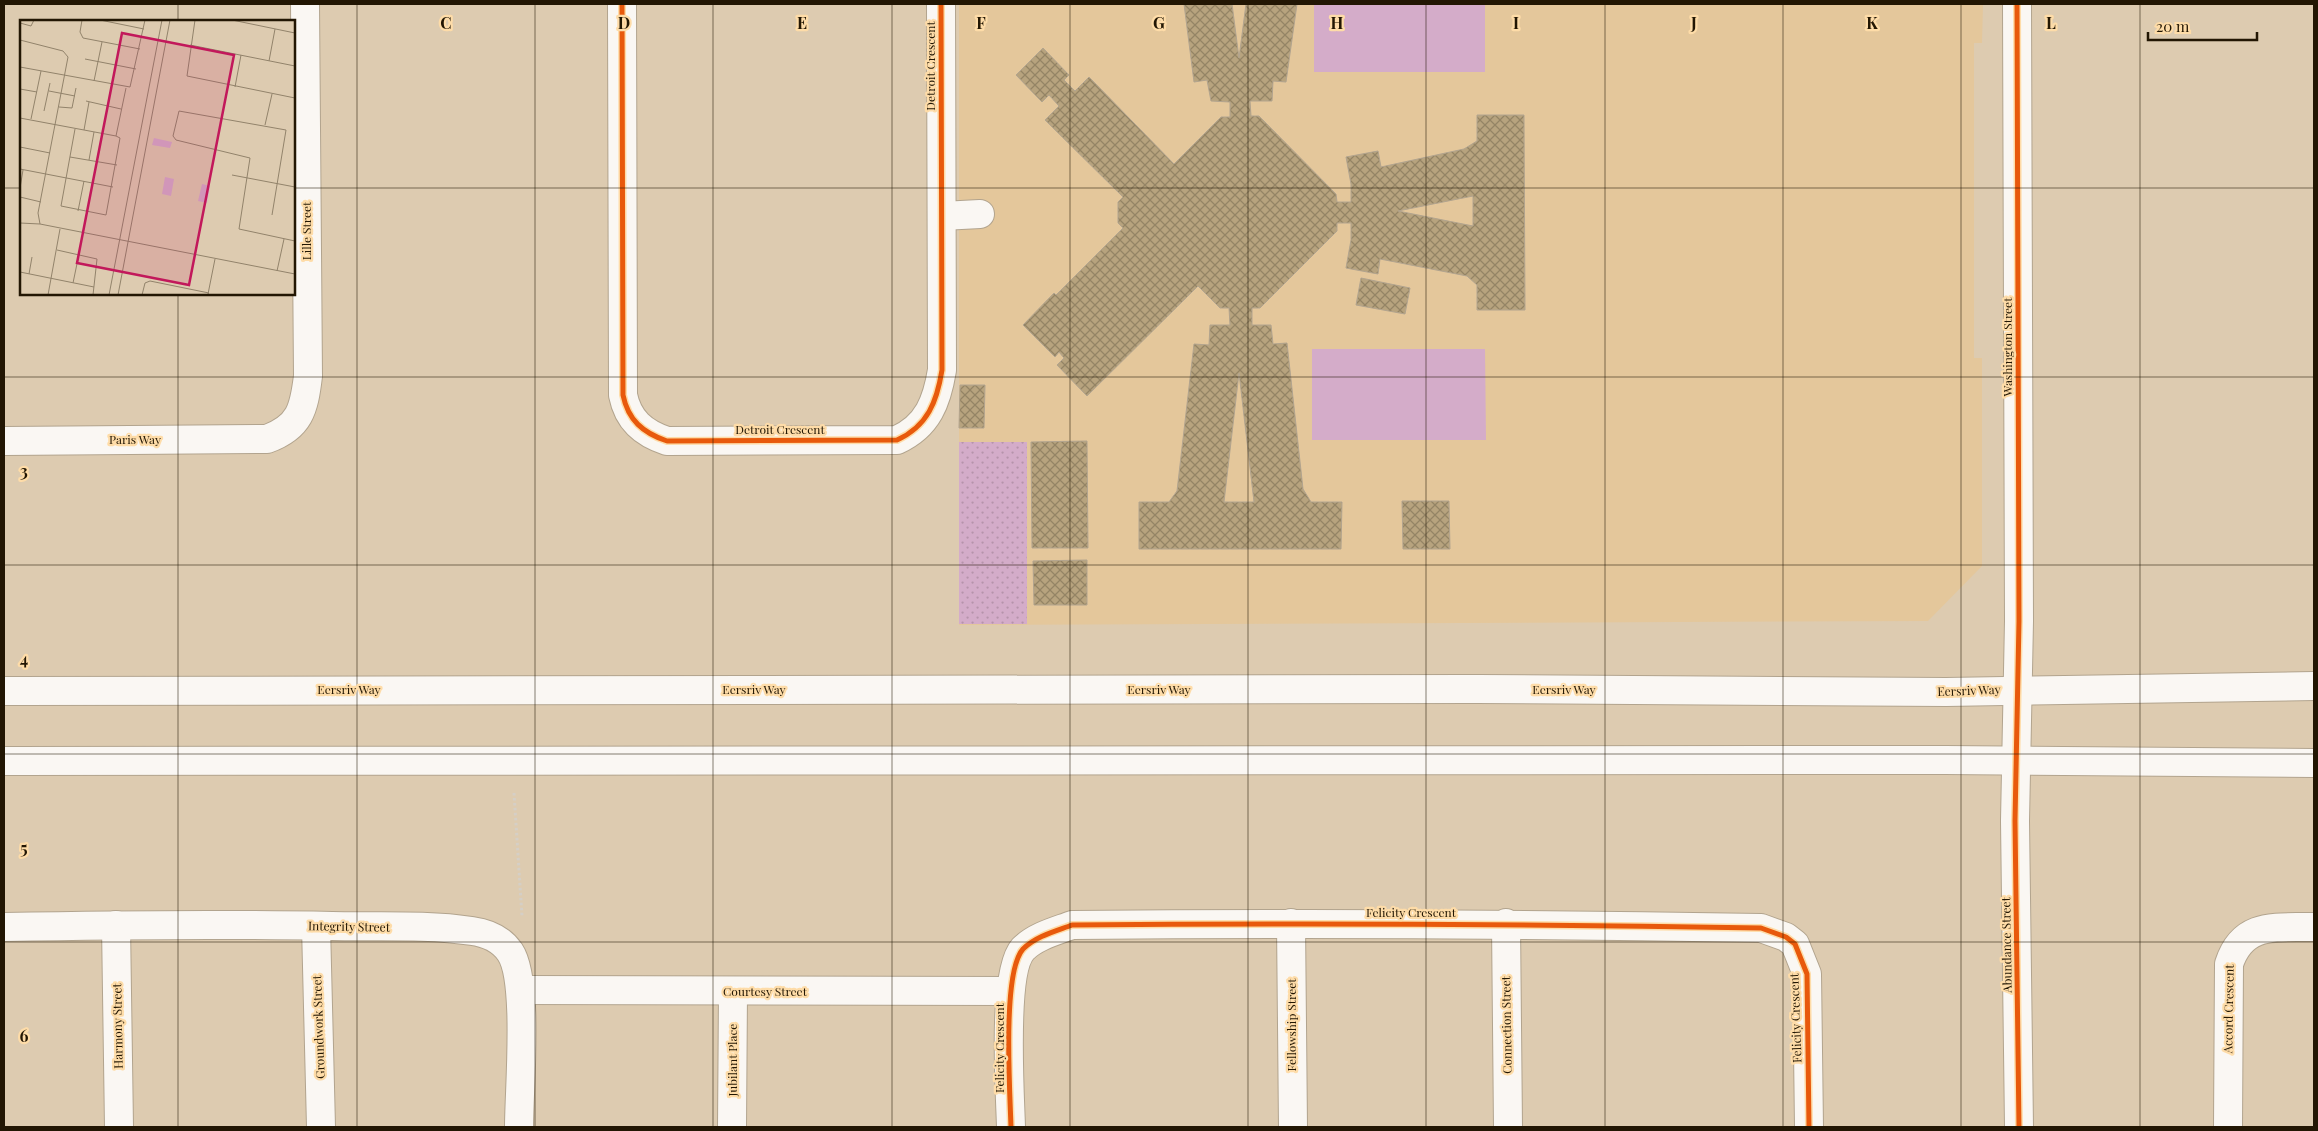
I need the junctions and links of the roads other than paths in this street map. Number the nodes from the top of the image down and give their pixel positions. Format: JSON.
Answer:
{"nodes":[{"id":1,"x":304,"y":4,"type":"edge"},
{"id":2,"x":622,"y":4,"type":"edge"},
{"id":3,"x":941,"y":4,"type":"edge"},
{"id":4,"x":2016,"y":4,"type":"edge"},
{"id":5,"x":980,"y":214,"type":"dead end"},
{"id":6,"x":942,"y":216,"type":"junction"},
{"id":7,"x":267,"y":439,"type":"joint"},
{"id":8,"x":4,"y":441,"type":"edge"},
{"id":9,"x":2314,"y":686,"type":"edge"},
{"id":10,"x":4,"y":690,"type":"edge"},
{"id":11,"x":2017,"y":690,"type":"junction"},
{"id":12,"x":4,"y":761,"type":"edge"},
{"id":13,"x":2017,"y":762,"type":"junction"},
{"id":14,"x":2314,"y":763,"type":"edge"},
{"id":15,"x":1291,"y":923,"type":"junction"},
{"id":16,"x":1506,"y":924,"type":"junction"},
{"id":17,"x":116,"y":925,"type":"junction"},
{"id":18,"x":4,"y":926,"type":"edge"},
{"id":19,"x":316,"y":926,"type":"junction"},
{"id":20,"x":2314,"y":927,"type":"edge"},
{"id":21,"x":521,"y":990,"type":"junction"},
{"id":22,"x":1010,"y":991,"type":"junction"},
{"id":23,"x":733,"y":992,"type":"junction"},
{"id":24,"x":119,"y":1127,"type":"edge"},
{"id":25,"x":321,"y":1127,"type":"edge"},
{"id":26,"x":519,"y":1127,"type":"edge"},
{"id":27,"x":732,"y":1127,"type":"edge"},
{"id":28,"x":1011,"y":1127,"type":"edge"},
{"id":29,"x":1293,"y":1127,"type":"edge"},
{"id":30,"x":1508,"y":1127,"type":"edge"},
{"id":31,"x":1809,"y":1127,"type":"edge"},
{"id":32,"x":2019,"y":1127,"type":"edge"},
{"id":33,"x":2228,"y":1127,"type":"edge"}],
"edges":[{"from":1,"to":7,"type":"street","name":"Lille Street"},
{"from":2,"to":6,"type":"street","name":"Detroit Crescent"},
{"from":3,"to":6,"type":"street","name":"Detroit Crescent"},
{"from":4,"to":11,"type":"street","name":"Washington Street"},
{"from":5,"to":6,"type":"street"},
{"from":7,"to":8,"type":"street","name":"Paris Way"},
{"from":9,"to":11,"type":"street","name":"Eersriv Way"},
{"from":10,"to":11,"type":"street","name":"Eersriv Way"},
{"from":11,"to":13,"type":"street","name":"Washington Street"},
{"from":12,"to":13,"type":"street"},
{"from":13,"to":14,"type":"street"},
{"from":13,"to":32,"type":"street","name":"Abundance Street"},
{"from":15,"to":16,"type":"street","name":"Felicity Crescent"},
{"from":15,"to":22,"type":"street","name":"Felicity Crescent"},
{"from":15,"to":29,"type":"street","name":"Fellowship Street"},
{"from":16,"to":30,"type":"street","name":"Connection Street"},
{"from":16,"to":31,"type":"street","name":"Felicity Crescent"},
{"from":17,"to":18,"type":"street","name":"Integrity Street"},
{"from":17,"to":19,"type":"street","name":"Integrity Street"},
{"from":17,"to":24,"type":"street","name":"Harmony Street"},
{"from":19,"to":21,"type":"street","name":"Integrity Street"},
{"from":19,"to":25,"type":"street","name":"Groundwork Street"},
{"from":20,"to":33,"type":"street","name":"Accord Crescent"},
{"from":21,"to":23,"type":"street","name":"Courtesy Street"},
{"from":21,"to":26,"type":"street","name":"Integrity Street"},
{"from":22,"to":23,"type":"street","name":"Courtesy Street"},
{"from":22,"to":28,"type":"street","name":"Felicity Crescent"},
{"from":23,"to":27,"type":"street","name":"Jubilant Place"}]}
